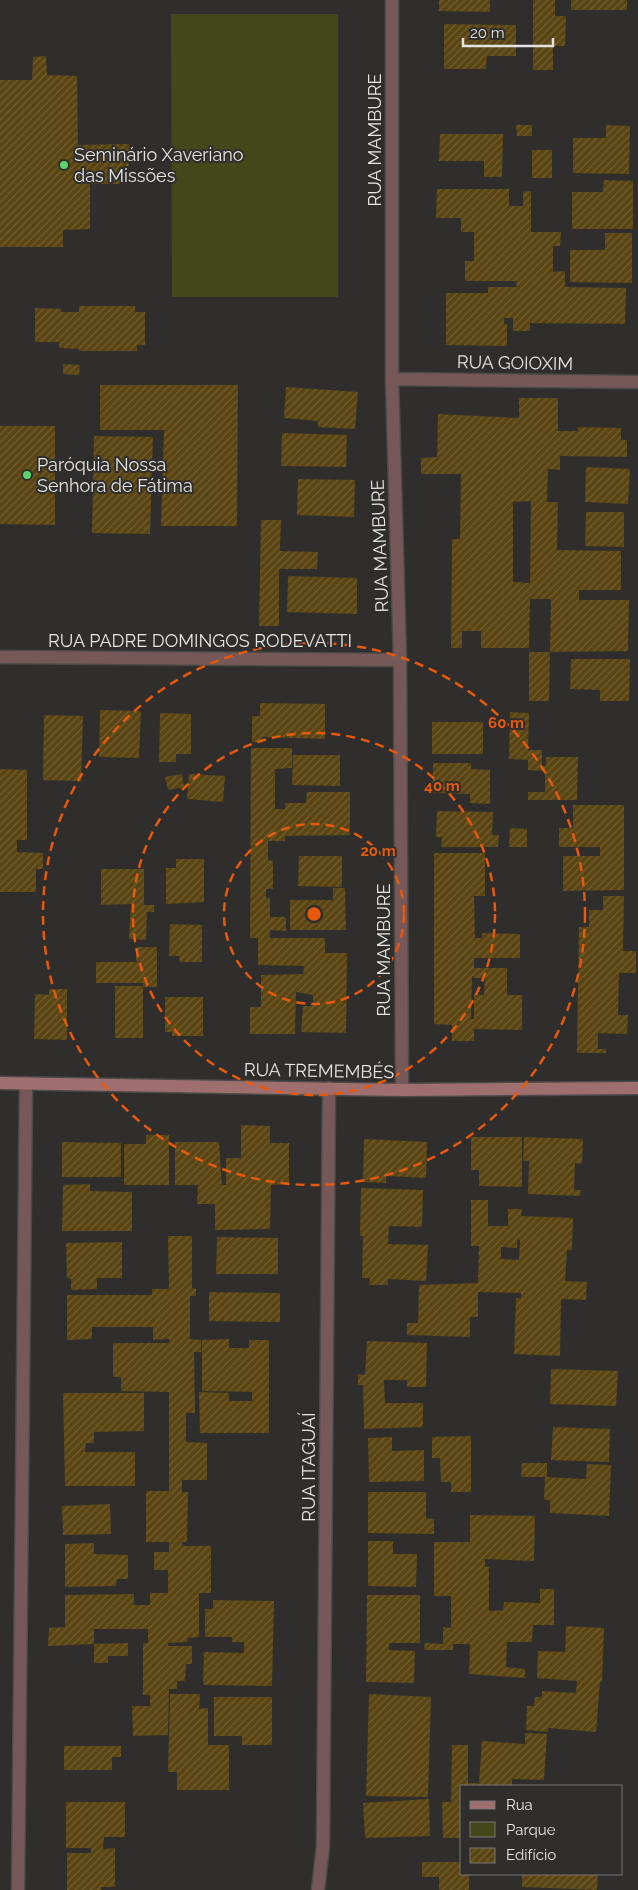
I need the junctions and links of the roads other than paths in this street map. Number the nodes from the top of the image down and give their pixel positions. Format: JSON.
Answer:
{"nodes":[{"id":1,"x":392,"y":0,"type":"edge"},
{"id":2,"x":392,"y":378,"type":"junction"},
{"id":3,"x":638,"y":382,"type":"edge"},
{"id":4,"x":0,"y":657,"type":"edge"},
{"id":5,"x":400,"y":660,"type":"junction"},
{"id":6,"x":0,"y":1084,"type":"edge"},
{"id":7,"x":26,"y":1084,"type":"junction"},
{"id":8,"x":329,"y":1088,"type":"junction"},
{"id":9,"x":638,"y":1088,"type":"edge"},
{"id":10,"x":402,"y":1090,"type":"junction"},
{"id":11,"x":18,"y":1890,"type":"edge"},
{"id":12,"x":318,"y":1890,"type":"edge"}],
"edges":[{"from":1,"to":2,"type":"street","name":"RUA MAMBURE"},
{"from":2,"to":3,"type":"street","name":"RUA GOIOXIM"},
{"from":2,"to":5,"type":"street","name":"RUA MAMBURE"},
{"from":4,"to":5,"type":"street","name":"RUA PADRE DOMINGOS RODEVATTI"},
{"from":5,"to":10,"type":"street","name":"RUA MAMBURE"},
{"from":6,"to":7,"type":"street","name":"RUA TREMEMBÉS"},
{"from":7,"to":8,"type":"street","name":"RUA TREMEMBÉS"},
{"from":7,"to":11,"type":"street"},
{"from":8,"to":10,"type":"street","name":"RUA TREMEMBÉS"},
{"from":8,"to":12,"type":"street","name":"RUA ITAGUAÍ"},
{"from":9,"to":10,"type":"street","name":"RUA TREMEMBÉS"}]}
